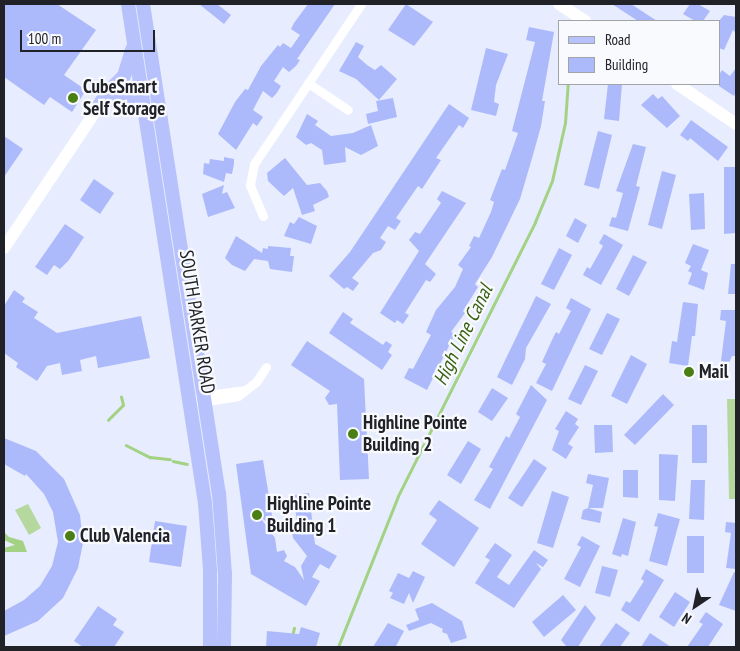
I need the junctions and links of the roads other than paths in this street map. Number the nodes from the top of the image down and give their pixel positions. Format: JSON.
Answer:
{"nodes":[{"id":1,"x":128,"y":4,"type":"edge"},
{"id":2,"x":143,"y":4,"type":"edge"},
{"id":3,"x":361,"y":4,"type":"edge"},
{"id":4,"x":559,"y":4,"type":"edge"},
{"id":5,"x":583,"y":20,"type":"edge"},
{"id":6,"x":133,"y":40,"type":"junction"},
{"id":7,"x":140,"y":83,"type":"junction"},
{"id":8,"x":308,"y":83,"type":"junction"},
{"id":9,"x":678,"y":85,"type":"edge"},
{"id":10,"x":156,"y":88,"type":"junction"},
{"id":11,"x":108,"y":92,"type":"junction"},
{"id":12,"x":97,"y":109,"type":"junction"},
{"id":13,"x":348,"y":110,"type":"dead end"},
{"id":14,"x":144,"y":111,"type":"junction"},
{"id":15,"x":736,"y":124,"type":"edge"},
{"id":16,"x":263,"y":216,"type":"dead end"},
{"id":17,"x":4,"y":248,"type":"edge"},
{"id":18,"x":266,"y":367,"type":"dead end"},
{"id":19,"x":205,"y":398,"type":"junction"},
{"id":20,"x":190,"y":400,"type":"junction"},
{"id":21,"x":210,"y":647,"type":"edge"},
{"id":22,"x":224,"y":647,"type":"edge"}],
"edges":[{"from":1,"to":6,"type":"main road","name":"SOUTH PARKER ROAD"},
{"from":2,"to":10,"type":"main road","name":"SOUTH PARKER ROAD"},
{"from":3,"to":8,"type":"street"},
{"from":4,"to":5,"type":"street"},
{"from":6,"to":7,"type":"main road","name":"SOUTH PARKER ROAD"},
{"from":6,"to":11,"type":"main road"},
{"from":7,"to":10,"type":"main road"},
{"from":7,"to":11,"type":"main road"},
{"from":7,"to":14,"type":"main road","name":"SOUTH PARKER ROAD"},
{"from":8,"to":13,"type":"street"},
{"from":8,"to":16,"type":"street"},
{"from":9,"to":15,"type":"street"},
{"from":10,"to":19,"type":"main road","name":"SOUTH PARKER ROAD"},
{"from":11,"to":12,"type":"main road"},
{"from":12,"to":14,"type":"main road"},
{"from":12,"to":17,"type":"street"},
{"from":14,"to":20,"type":"main road","name":"SOUTH PARKER ROAD"},
{"from":18,"to":19,"type":"street"},
{"from":19,"to":20,"type":"street"},
{"from":19,"to":22,"type":"main road","name":"SOUTH PARKER ROAD"},
{"from":20,"to":21,"type":"main road","name":"SOUTH PARKER ROAD"}]}
